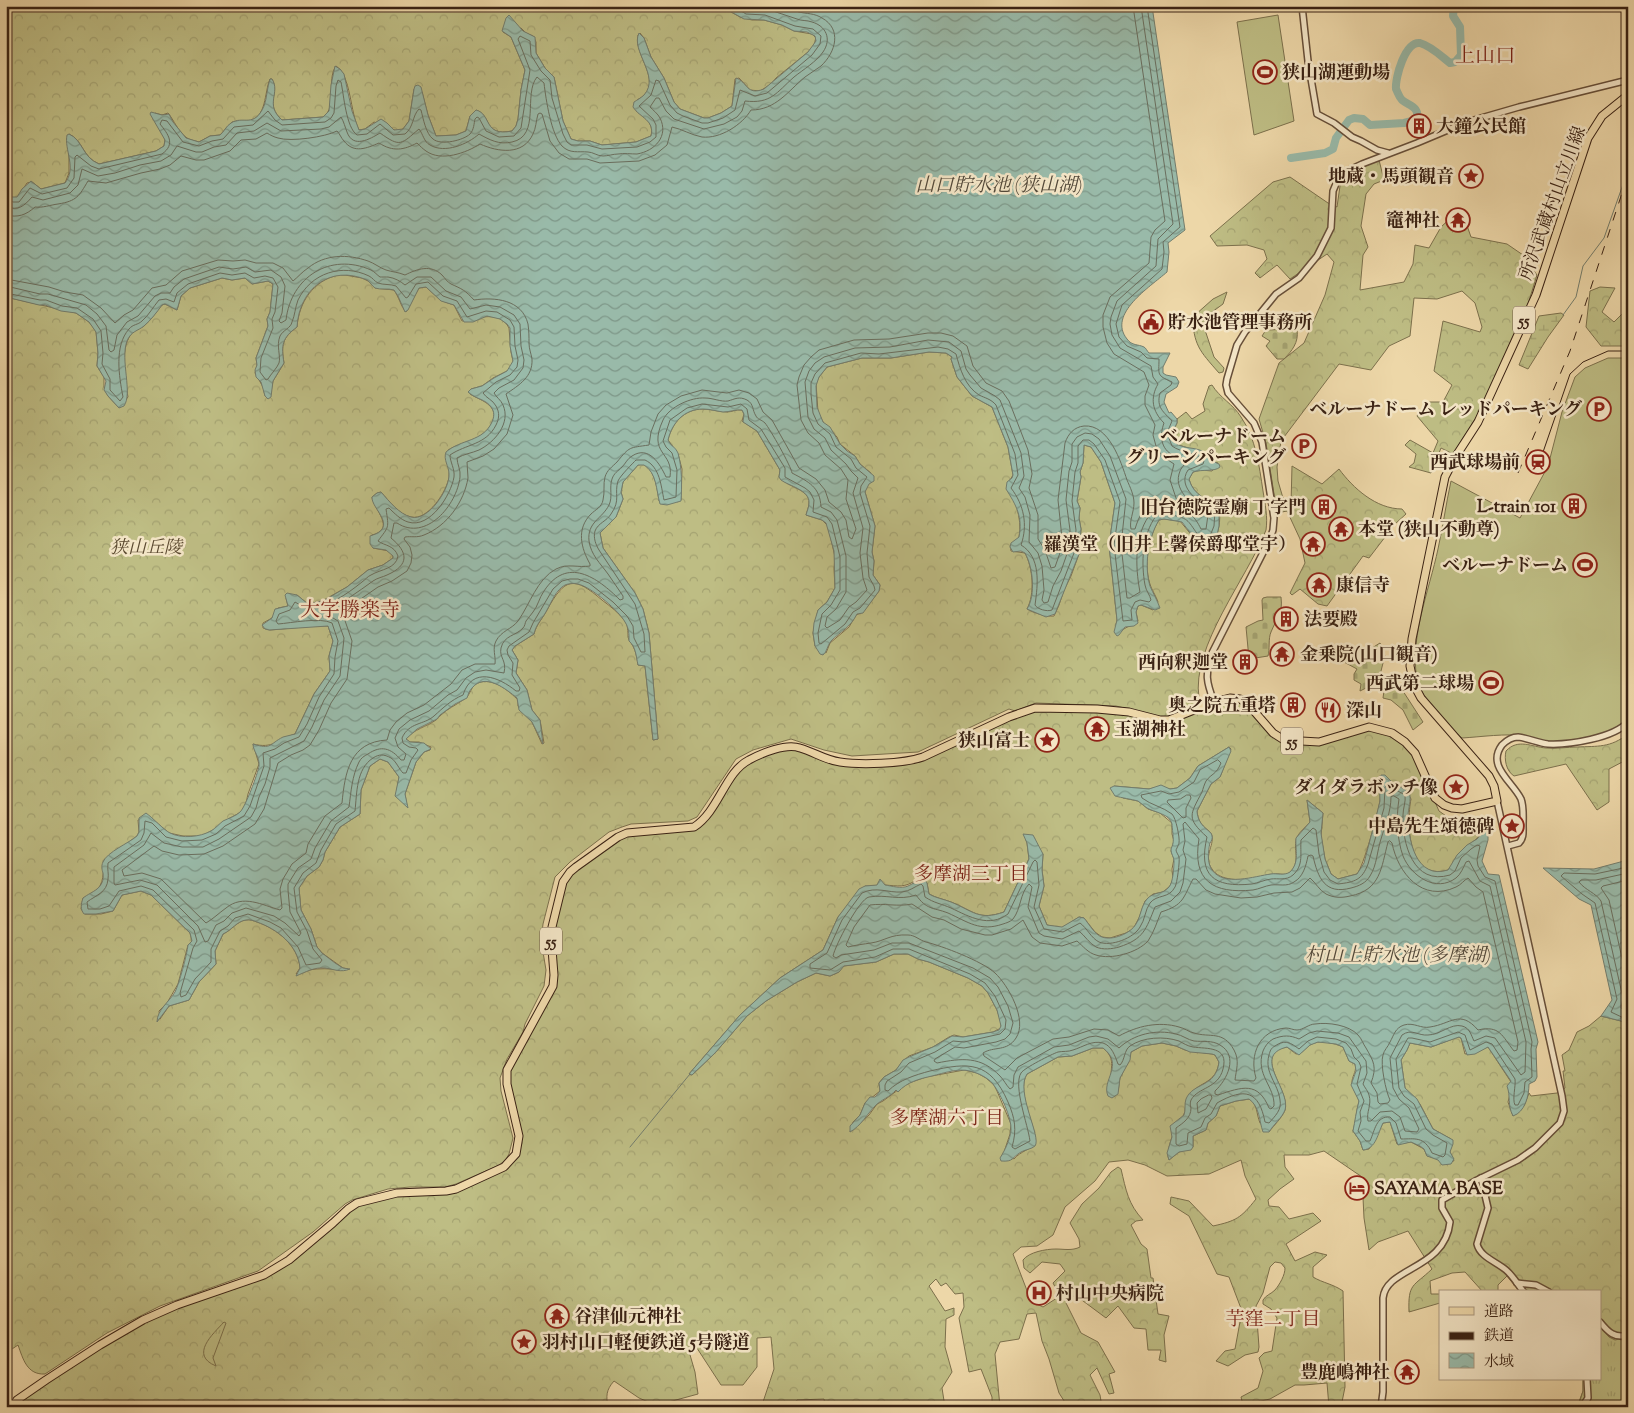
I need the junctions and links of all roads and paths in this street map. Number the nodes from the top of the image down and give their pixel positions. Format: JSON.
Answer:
{"nodes":[{"id":1,"x":1302,"y":6,"type":"edge"},
{"id":2,"x":1628,"y":80,"type":"edge"},
{"id":3,"x":1628,"y":95,"type":"edge"},
{"id":4,"x":1388,"y":154,"type":"junction"},
{"id":5,"x":1214,"y":702,"type":"junction"},
{"id":6,"x":1628,"y":722,"type":"edge"},
{"id":7,"x":1497,"y":801,"type":"junction"},
{"id":8,"x":1508,"y":846,"type":"junction"},
{"id":9,"x":1481,"y":1178,"type":"junction"},
{"id":10,"x":1516,"y":1282,"type":"junction"},
{"id":11,"x":1522,"y":1290,"type":"edge"},
{"id":12,"x":1546,"y":1290,"type":"edge"},
{"id":13,"x":1602,"y":1324,"type":"edge"},
{"id":14,"x":1628,"y":1335,"type":"edge"},
{"id":15,"x":1586,"y":1380,"type":"edge"},
{"id":16,"x":12,"y":1407,"type":"edge"},
{"id":17,"x":1381,"y":1407,"type":"edge"},
{"id":18,"x":1582,"y":1407,"type":"edge"}],
"edges":[{"from":1,"to":4,"type":"street"},
{"from":2,"to":4,"type":"street"},
{"from":3,"to":7,"type":"main road","name":"所沢武蔵村山立川線","number":"55"},
{"from":4,"to":5,"type":"street"},
{"from":5,"to":7,"type":"main road","number":"55"},
{"from":5,"to":16,"type":"main road","number":"55"},
{"from":6,"to":8,"type":"street"},
{"from":7,"to":8,"type":"street"},
{"from":8,"to":9,"type":"street"},
{"from":9,"to":10,"type":"street"},
{"from":9,"to":17,"type":"street"},
{"from":10,"to":11,"type":"street"},
{"from":10,"to":12,"type":"street"},
{"from":13,"to":14,"type":"street"},
{"from":15,"to":18,"type":"street"}]}
